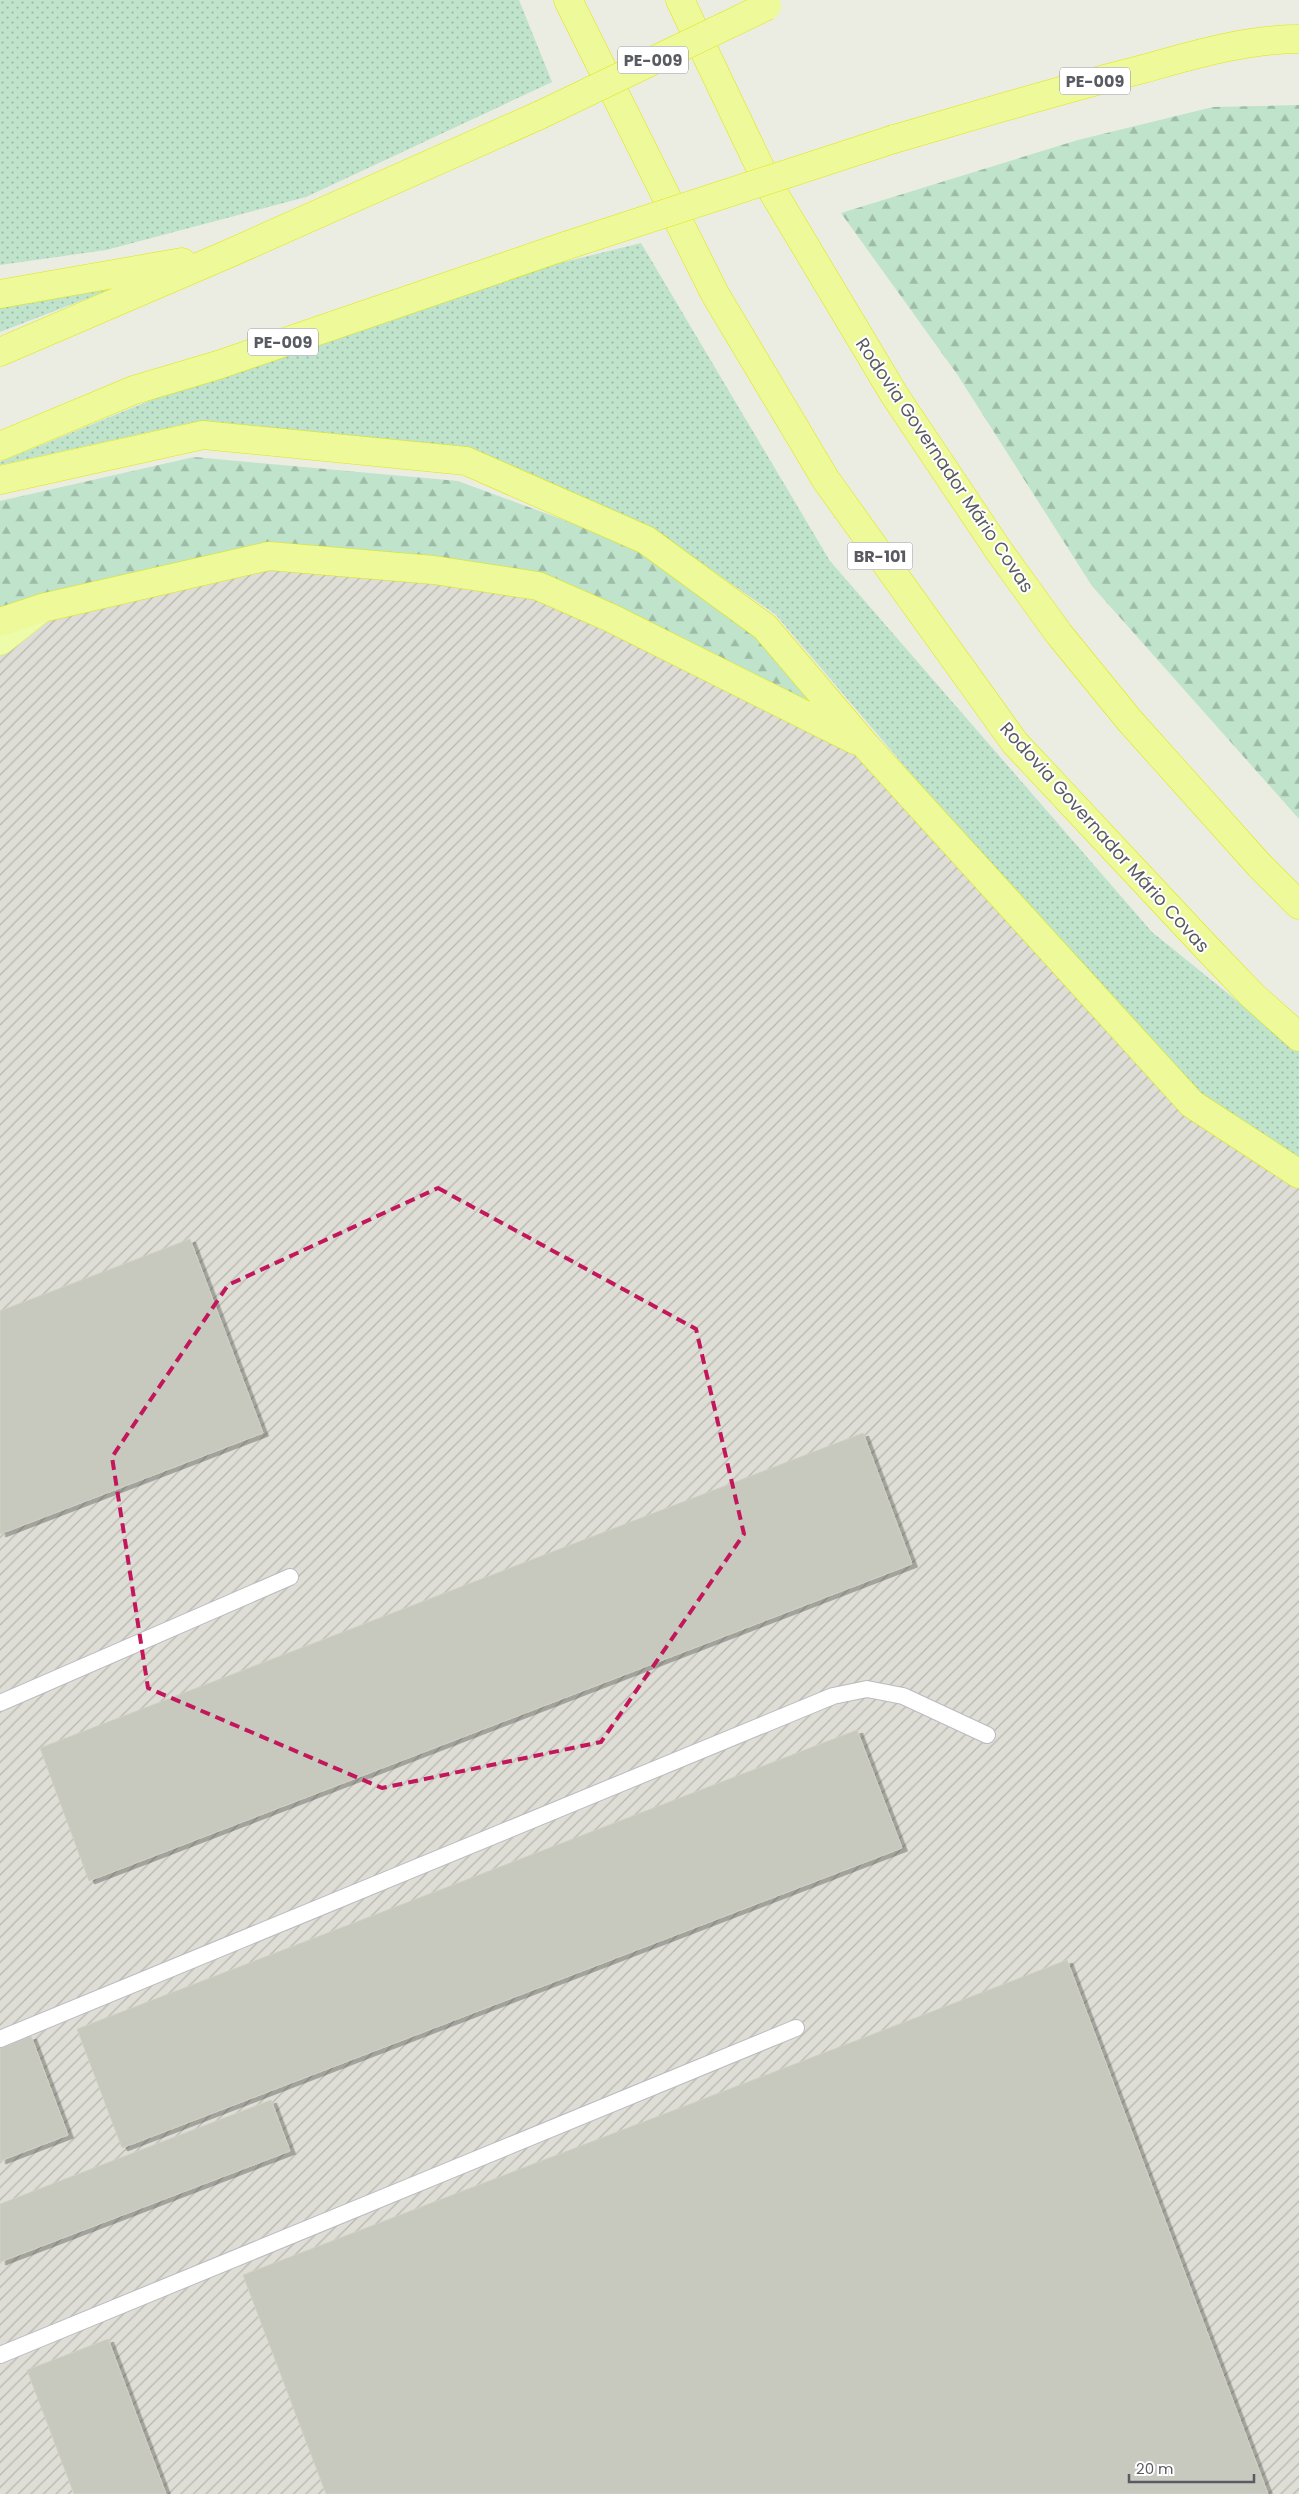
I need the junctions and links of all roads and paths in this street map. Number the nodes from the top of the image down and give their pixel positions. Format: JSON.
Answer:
{"nodes":[{"id":1,"x":568,"y":0,"type":"edge"},
{"id":2,"x":680,"y":0,"type":"edge"},
{"id":3,"x":774,"y":3,"type":"edge"},
{"id":4,"x":1299,"y":39,"type":"edge"},
{"id":5,"x":228,"y":254,"type":"junction"},
{"id":6,"x":0,"y":294,"type":"edge"},
{"id":7,"x":0,"y":352,"type":"edge"},
{"id":8,"x":0,"y":446,"type":"edge"},
{"id":9,"x":0,"y":480,"type":"edge"},
{"id":10,"x":42,"y":608,"type":"junction"},
{"id":11,"x":0,"y":622,"type":"edge"},
{"id":12,"x":0,"y":641,"type":"edge"},
{"id":13,"x":866,"y":746,"type":"junction"},
{"id":14,"x":1299,"y":905,"type":"edge"},
{"id":15,"x":1299,"y":1036,"type":"edge"},
{"id":16,"x":1299,"y":1174,"type":"edge"},
{"id":17,"x":290,"y":1577,"type":"dead end"},
{"id":18,"x":0,"y":1703,"type":"edge"},
{"id":19,"x":986,"y":1735,"type":"dead end"},
{"id":20,"x":796,"y":2028,"type":"dead end"},
{"id":21,"x":0,"y":2039,"type":"edge"},
{"id":22,"x":0,"y":2354,"type":"edge"}],
"edges":[{"from":1,"to":15,"type":"highway","name":"Rodovia Governador Mário Covas","number":"BR-101"},
{"from":2,"to":14,"type":"highway","name":"Rodovia Governador Mário Covas"},
{"from":3,"to":5,"type":"highway","number":"PE-009","bridge":true},
{"from":4,"to":8,"type":"highway","number":"PE-009","bridge":true},
{"from":5,"to":6,"type":"highway"},
{"from":5,"to":7,"type":"highway","number":"PE-009"},
{"from":9,"to":13,"type":"highway"},
{"from":10,"to":11,"type":"highway"},
{"from":10,"to":12,"type":"main road"},
{"from":10,"to":13,"type":"highway"},
{"from":13,"to":16,"type":"highway"},
{"from":17,"to":18,"type":"lane"},
{"from":19,"to":21,"type":"lane"},
{"from":20,"to":22,"type":"lane"}]}
